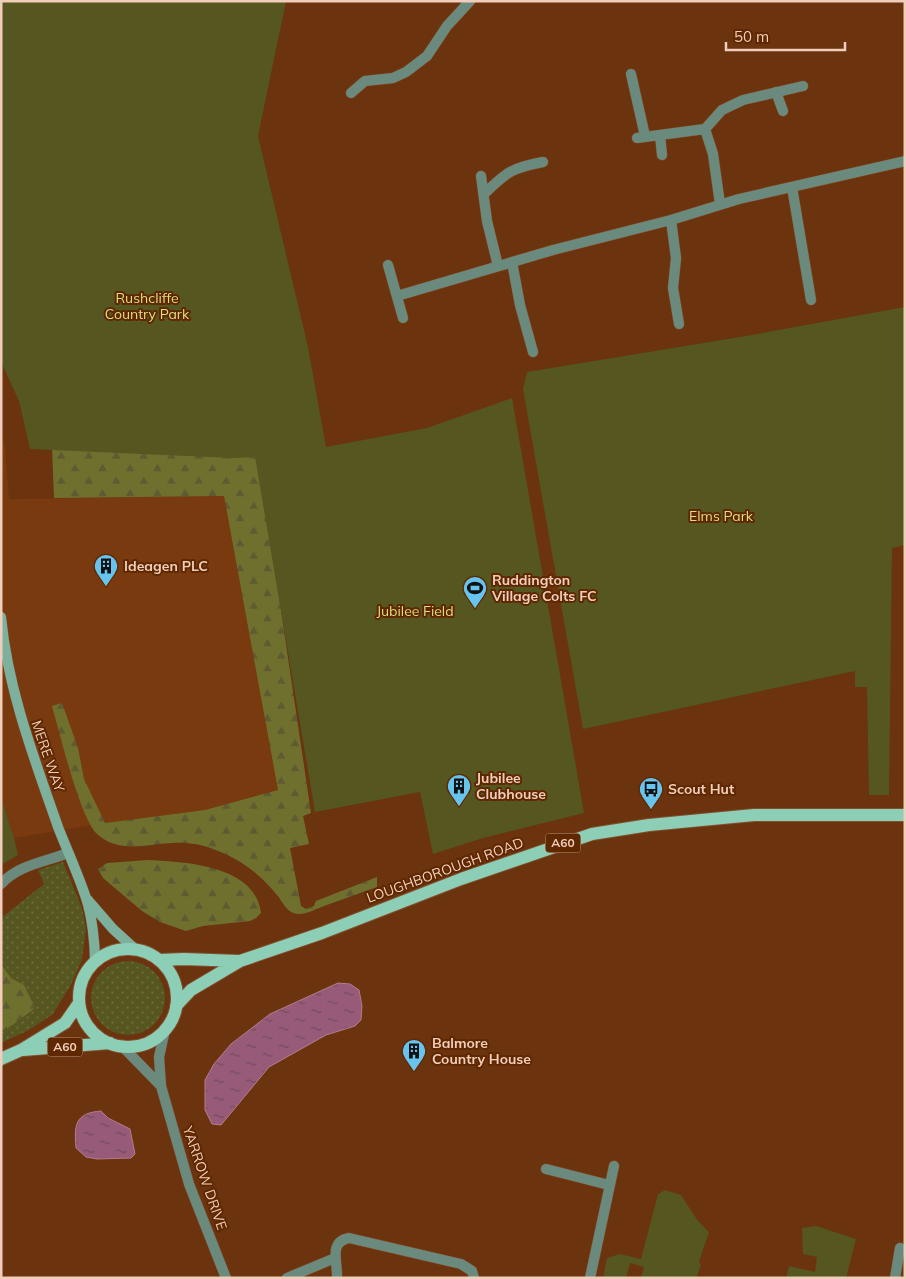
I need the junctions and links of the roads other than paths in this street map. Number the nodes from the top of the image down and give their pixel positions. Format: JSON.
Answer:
{"nodes":[{"id":1,"x":470,"y":1,"type":"edge"},
{"id":2,"x":631,"y":74,"type":"dead end"},
{"id":3,"x":803,"y":86,"type":"dead end"},
{"id":4,"x":776,"y":92,"type":"junction"},
{"id":5,"x":351,"y":93,"type":"dead end"},
{"id":6,"x":783,"y":111,"type":"dead end"},
{"id":7,"x":705,"y":130,"type":"junction"},
{"id":8,"x":660,"y":135,"type":"junction"},
{"id":9,"x":662,"y":155,"type":"dead end"},
{"id":10,"x":905,"y":161,"type":"edge"},
{"id":11,"x":543,"y":162,"type":"dead end"},
{"id":12,"x":481,"y":176,"type":"dead end"},
{"id":13,"x":792,"y":187,"type":"junction"},
{"id":14,"x":484,"y":194,"type":"junction"},
{"id":15,"x":720,"y":204,"type":"junction"},
{"id":16,"x":671,"y":220,"type":"junction"},
{"id":17,"x":512,"y":262,"type":"junction"},
{"id":18,"x":388,"y":265,"type":"dead end"},
{"id":19,"x":498,"y":266,"type":"junction"},
{"id":20,"x":397,"y":296,"type":"junction"},
{"id":21,"x":811,"y":300,"type":"dead end"},
{"id":22,"x":403,"y":318,"type":"dead end"},
{"id":23,"x":679,"y":324,"type":"dead end"},
{"id":24,"x":533,"y":352,"type":"dead end"},
{"id":25,"x":1,"y":617,"type":"edge"},
{"id":26,"x":905,"y":815,"type":"edge"},
{"id":27,"x":68,"y":853,"type":"junction"},
{"id":28,"x":1,"y":884,"type":"edge"},
{"id":29,"x":87,"y":899,"type":"junction"},
{"id":30,"x":135,"y":949,"type":"junction"},
{"id":31,"x":159,"y":960,"type":"junction"},
{"id":32,"x":240,"y":961,"type":"junction"},
{"id":33,"x":95,"y":962,"type":"junction"},
{"id":34,"x":79,"y":1003,"type":"junction"},
{"id":35,"x":176,"y":1006,"type":"junction"},
{"id":36,"x":165,"y":1030,"type":"junction"},
{"id":37,"x":116,"y":1045,"type":"junction"},
{"id":38,"x":21,"y":1050,"type":"junction"},
{"id":39,"x":1,"y":1059,"type":"edge"},
{"id":40,"x":161,"y":1086,"type":"junction"},
{"id":41,"x":614,"y":1166,"type":"dead end"},
{"id":42,"x":546,"y":1169,"type":"dead end"},
{"id":43,"x":609,"y":1185,"type":"junction"},
{"id":44,"x":900,"y":1248,"type":"dead end"},
{"id":45,"x":335,"y":1258,"type":"junction"},
{"id":46,"x":226,"y":1278,"type":"edge"},
{"id":47,"x":288,"y":1278,"type":"edge"},
{"id":48,"x":337,"y":1278,"type":"edge"},
{"id":49,"x":474,"y":1278,"type":"edge"},
{"id":50,"x":590,"y":1278,"type":"edge"},
{"id":51,"x":895,"y":1278,"type":"edge"}],
"edges":[{"from":1,"to":5,"type":"street"},
{"from":2,"to":8,"type":"street"},
{"from":3,"to":4,"type":"street"},
{"from":4,"to":6,"type":"street"},
{"from":4,"to":7,"type":"street"},
{"from":7,"to":8,"type":"street"},
{"from":7,"to":15,"type":"street"},
{"from":8,"to":9,"type":"street"},
{"from":10,"to":13,"type":"street"},
{"from":11,"to":14,"type":"street"},
{"from":12,"to":14,"type":"street"},
{"from":13,"to":15,"type":"street"},
{"from":13,"to":21,"type":"street"},
{"from":14,"to":19,"type":"street"},
{"from":15,"to":16,"type":"street"},
{"from":16,"to":17,"type":"street"},
{"from":16,"to":23,"type":"street"},
{"from":17,"to":19,"type":"street"},
{"from":17,"to":24,"type":"street"},
{"from":18,"to":20,"type":"street"},
{"from":19,"to":20,"type":"street"},
{"from":20,"to":22,"type":"street"},
{"from":25,"to":27,"type":"street","name":"MERE WAY"},
{"from":26,"to":32,"type":"main road","name":"LOUGHBOROUGH ROAD","number":"A60"},
{"from":27,"to":28,"type":"street"},
{"from":27,"to":29,"type":"street","name":"MERE WAY"},
{"from":29,"to":30,"type":"street","name":"MERE WAY"},
{"from":29,"to":33,"type":"street","name":"MERE WAY"},
{"from":30,"to":31,"type":"main road","number":"A60"},
{"from":30,"to":33,"type":"main road","number":"A60"},
{"from":31,"to":32,"type":"main road","name":"LOUGHBOROUGH ROAD","number":"A60"},
{"from":31,"to":35,"type":"main road","number":"A60"},
{"from":32,"to":35,"type":"main road","name":"LOUGHBOROUGH ROAD","number":"A60"},
{"from":33,"to":34,"type":"main road","number":"A60"},
{"from":34,"to":37,"type":"main road","number":"A60"},
{"from":34,"to":38,"type":"main road","number":"A60"},
{"from":35,"to":36,"type":"main road","number":"A60"},
{"from":36,"to":37,"type":"main road","number":"A60"},
{"from":36,"to":40,"type":"street","name":"YARROW DRIVE"},
{"from":37,"to":38,"type":"main road","number":"A60"},
{"from":37,"to":40,"type":"street"},
{"from":38,"to":39,"type":"main road","number":"A60"},
{"from":40,"to":46,"type":"street","name":"YARROW DRIVE"},
{"from":41,"to":43,"type":"street"},
{"from":42,"to":43,"type":"street"},
{"from":43,"to":50,"type":"street"},
{"from":44,"to":51,"type":"street"},
{"from":45,"to":47,"type":"street"},
{"from":45,"to":48,"type":"street"},
{"from":45,"to":49,"type":"street"}]}
